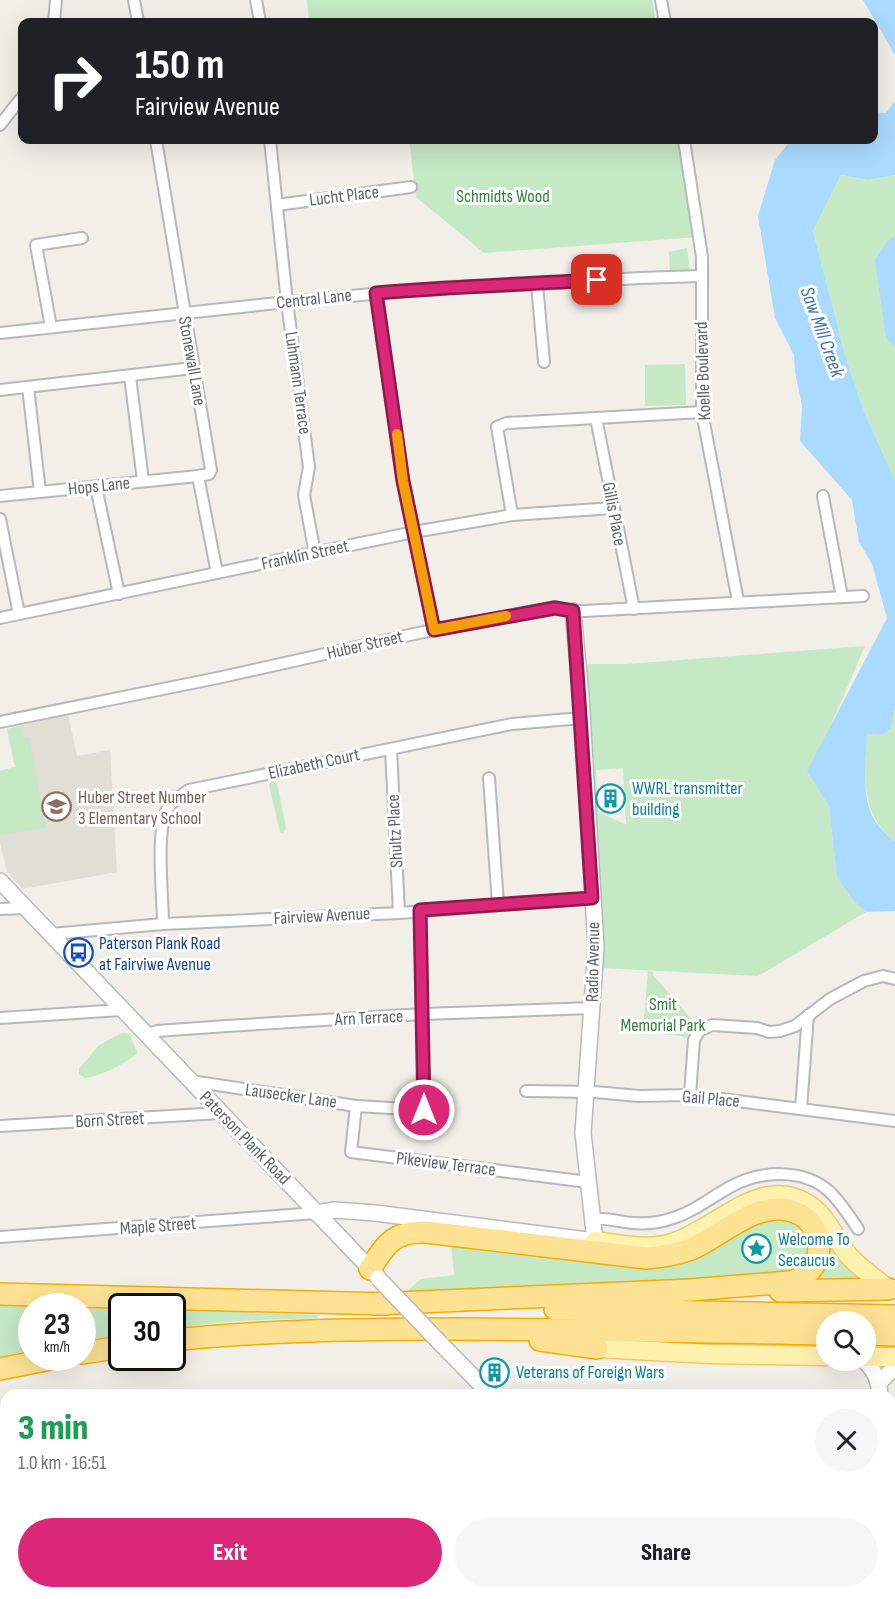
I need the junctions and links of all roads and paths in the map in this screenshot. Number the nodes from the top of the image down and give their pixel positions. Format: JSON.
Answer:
{"nodes":[{"id":1,"x":56,"y":0,"type":"edge"},
{"id":2,"x":134,"y":0,"type":"edge"},
{"id":3,"x":256,"y":0,"type":"edge"},
{"id":4,"x":661,"y":0,"type":"edge"},
{"id":5,"x":54,"y":18,"type":"edge"},
{"id":6,"x":137,"y":18,"type":"edge"},
{"id":7,"x":259,"y":18,"type":"edge"},
{"id":8,"x":664,"y":18,"type":"edge"},
{"id":9,"x":18,"y":102,"type":"edge"},
{"id":10,"x":0,"y":124,"type":"edge"},
{"id":11,"x":157,"y":144,"type":"edge"},
{"id":12,"x":270,"y":144,"type":"edge"},
{"id":13,"x":685,"y":144,"type":"edge"},
{"id":14,"x":411,"y":187,"type":"dead end"},
{"id":15,"x":277,"y":205,"type":"junction"},
{"id":16,"x":82,"y":238,"type":"dead end"},
{"id":17,"x":701,"y":276,"type":"junction"},
{"id":18,"x":537,"y":285,"type":"junction"},
{"id":19,"x":376,"y":293,"type":"junction"},
{"id":20,"x":287,"y":302,"type":"junction"},
{"id":21,"x":184,"y":313,"type":"junction"},
{"id":22,"x":51,"y":327,"type":"junction"},
{"id":23,"x":0,"y":333,"type":"edge"},
{"id":24,"x":544,"y":362,"type":"dead end"},
{"id":25,"x":193,"y":368,"type":"junction"},
{"id":26,"x":130,"y":376,"type":"junction"},
{"id":27,"x":28,"y":387,"type":"junction"},
{"id":28,"x":0,"y":390,"type":"edge"},
{"id":29,"x":702,"y":412,"type":"junction"},
{"id":30,"x":596,"y":418,"type":"junction"},
{"id":31,"x":198,"y":476,"type":"junction"},
{"id":32,"x":143,"y":481,"type":"junction"},
{"id":33,"x":96,"y":487,"type":"junction"},
{"id":34,"x":40,"y":492,"type":"junction"},
{"id":35,"x":0,"y":496,"type":"edge"},
{"id":36,"x":823,"y":496,"type":"dead end"},
{"id":37,"x":613,"y":508,"type":"junction"},
{"id":38,"x":512,"y":514,"type":"junction"},
{"id":39,"x":0,"y":519,"type":"edge"},
{"id":40,"x":414,"y":532,"type":"junction"},
{"id":41,"x":315,"y":554,"type":"junction"},
{"id":42,"x":217,"y":573,"type":"junction"},
{"id":43,"x":118,"y":594,"type":"junction"},
{"id":44,"x":862,"y":596,"type":"dead end"},
{"id":45,"x":842,"y":597,"type":"junction"},
{"id":46,"x":738,"y":602,"type":"junction"},
{"id":47,"x":634,"y":609,"type":"junction"},
{"id":48,"x":573,"y":611,"type":"junction"},
{"id":49,"x":19,"y":614,"type":"junction"},
{"id":50,"x":0,"y":618,"type":"edge"},
{"id":51,"x":434,"y":630,"type":"junction"},
{"id":52,"x":582,"y":718,"type":"junction"},
{"id":53,"x":0,"y":722,"type":"edge"},
{"id":54,"x":391,"y":749,"type":"junction"},
{"id":55,"x":489,"y":778,"type":"dead end"},
{"id":56,"x":0,"y":881,"type":"edge"},
{"id":57,"x":592,"y":898,"type":"junction"},
{"id":58,"x":498,"y":904,"type":"junction"},
{"id":59,"x":25,"y":908,"type":"junction"},
{"id":60,"x":0,"y":909,"type":"edge"},
{"id":61,"x":420,"y":910,"type":"junction"},
{"id":62,"x":399,"y":913,"type":"junction"},
{"id":63,"x":163,"y":924,"type":"junction"},
{"id":64,"x":51,"y":934,"type":"junction"},
{"id":65,"x":895,"y":979,"type":"edge"},
{"id":66,"x":592,"y":1008,"type":"junction"},
{"id":67,"x":121,"y":1010,"type":"junction"},
{"id":68,"x":423,"y":1014,"type":"junction"},
{"id":69,"x":808,"y":1015,"type":"junction"},
{"id":70,"x":0,"y":1018,"type":"edge"},
{"id":71,"x":146,"y":1035,"type":"junction"},
{"id":72,"x":190,"y":1081,"type":"junction"},
{"id":73,"x":526,"y":1091,"type":"dead end"},
{"id":74,"x":586,"y":1092,"type":"junction"},
{"id":75,"x":690,"y":1095,"type":"junction"},
{"id":76,"x":356,"y":1106,"type":"junction"},
{"id":77,"x":801,"y":1109,"type":"junction"},
{"id":78,"x":221,"y":1113,"type":"junction"},
{"id":79,"x":895,"y":1121,"type":"edge"},
{"id":80,"x":0,"y":1126,"type":"edge"},
{"id":81,"x":588,"y":1182,"type":"junction"},
{"id":82,"x":316,"y":1213,"type":"junction"},
{"id":83,"x":592,"y":1219,"type":"junction"},
{"id":84,"x":858,"y":1229,"type":"dead end"},
{"id":85,"x":0,"y":1237,"type":"edge"},
{"id":86,"x":595,"y":1241,"type":"junction"},
{"id":87,"x":374,"y":1274,"type":"junction"},
{"id":88,"x":891,"y":1289,"type":"edge"},
{"id":89,"x":690,"y":1290,"type":"junction"},
{"id":90,"x":0,"y":1294,"type":"edge"},
{"id":91,"x":374,"y":1304,"type":"junction"},
{"id":92,"x":889,"y":1315,"type":"edge"},
{"id":93,"x":465,"y":1329,"type":"junction"},
{"id":94,"x":816,"y":1334,"type":"edge"},
{"id":95,"x":876,"y":1334,"type":"edge"},
{"id":96,"x":895,"y":1335,"type":"edge"},
{"id":97,"x":186,"y":1339,"type":"edge"},
{"id":98,"x":597,"y":1348,"type":"joint"},
{"id":99,"x":816,"y":1356,"type":"edge"},
{"id":100,"x":876,"y":1357,"type":"edge"},
{"id":101,"x":895,"y":1358,"type":"edge"},
{"id":102,"x":18,"y":1365,"type":"edge"},
{"id":103,"x":895,"y":1367,"type":"edge"},
{"id":104,"x":0,"y":1369,"type":"edge"},
{"id":105,"x":872,"y":1371,"type":"edge"},
{"id":106,"x":485,"y":1389,"type":"edge"},
{"id":107,"x":879,"y":1389,"type":"edge"}],
"edges":[{"from":1,"to":5,"type":"street"},
{"from":2,"to":6,"type":"street"},
{"from":3,"to":7,"type":"street"},
{"from":4,"to":8,"type":"street"},
{"from":9,"to":10,"type":"street"},
{"from":11,"to":21,"type":"street","name":"Stonewall Lane"},
{"from":12,"to":15,"type":"street","name":"Luhmann Terrace"},
{"from":13,"to":17,"type":"street","name":"Koelle Boulevard"},
{"from":14,"to":15,"type":"street","name":"Lucht Place"},
{"from":15,"to":20,"type":"street","name":"Luhmann Terrace"},
{"from":16,"to":22,"type":"street"},
{"from":17,"to":18,"type":"street","name":"Central Lane"},
{"from":17,"to":29,"type":"street","name":"Koelle Boulevard"},
{"from":18,"to":19,"type":"street","name":"Central Lane"},
{"from":18,"to":24,"type":"street"},
{"from":19,"to":20,"type":"street","name":"Central Lane"},
{"from":19,"to":40,"type":"street"},
{"from":20,"to":21,"type":"street","name":"Central Lane"},
{"from":20,"to":41,"type":"street","name":"Luhmann Terrace"},
{"from":21,"to":22,"type":"street","name":"Central Lane"},
{"from":21,"to":25,"type":"street","name":"Stonewall Lane"},
{"from":22,"to":23,"type":"street","name":"Central Lane"},
{"from":25,"to":26,"type":"street"},
{"from":25,"to":31,"type":"street","name":"Stonewall Lane"},
{"from":26,"to":27,"type":"street"},
{"from":26,"to":32,"type":"street"},
{"from":27,"to":28,"type":"street"},
{"from":27,"to":34,"type":"street"},
{"from":29,"to":30,"type":"street"},
{"from":29,"to":46,"type":"street","name":"Koelle Boulevard"},
{"from":30,"to":37,"type":"street","name":"Gillis Place"},
{"from":30,"to":38,"type":"street"},
{"from":31,"to":32,"type":"street","name":"Hops Lane"},
{"from":31,"to":42,"type":"street"},
{"from":32,"to":33,"type":"street","name":"Hops Lane"},
{"from":33,"to":34,"type":"street","name":"Hops Lane"},
{"from":33,"to":43,"type":"street"},
{"from":34,"to":35,"type":"street","name":"Hops Lane"},
{"from":36,"to":45,"type":"street"},
{"from":37,"to":38,"type":"street","name":"Franklin Street"},
{"from":37,"to":47,"type":"street","name":"Gillis Place"},
{"from":38,"to":40,"type":"street","name":"Franklin Street"},
{"from":39,"to":49,"type":"street"},
{"from":40,"to":41,"type":"street","name":"Franklin Street"},
{"from":40,"to":51,"type":"street"},
{"from":41,"to":42,"type":"street","name":"Franklin Street"},
{"from":42,"to":43,"type":"street","name":"Franklin Street"},
{"from":43,"to":49,"type":"street","name":"Franklin Street"},
{"from":44,"to":45,"type":"street","name":"Huber Street"},
{"from":45,"to":46,"type":"street","name":"Huber Street"},
{"from":46,"to":47,"type":"street","name":"Huber Street"},
{"from":47,"to":48,"type":"street","name":"Huber Street"},
{"from":48,"to":51,"type":"street","name":"Huber Street"},
{"from":48,"to":52,"type":"street","name":"Radio Avenue"},
{"from":49,"to":50,"type":"street","name":"Franklin Street"},
{"from":51,"to":53,"type":"street","name":"Huber Street"},
{"from":52,"to":54,"type":"street","name":"Elizabeth Court"},
{"from":52,"to":57,"type":"street","name":"Radio Avenue"},
{"from":54,"to":62,"type":"street","name":"Shultz Place"},
{"from":54,"to":63,"type":"street","name":"Elizabeth Court"},
{"from":55,"to":58,"type":"street"},
{"from":56,"to":59,"type":"street","name":"Paterson Plank Road"},
{"from":57,"to":58,"type":"street","name":"Fairview Avenue"},
{"from":57,"to":66,"type":"street","name":"Radio Avenue"},
{"from":58,"to":61,"type":"street","name":"Fairview Avenue"},
{"from":59,"to":60,"type":"street"},
{"from":59,"to":64,"type":"street","name":"Paterson Plank Road"},
{"from":61,"to":62,"type":"street","name":"Fairview Avenue"},
{"from":61,"to":68,"type":"street"},
{"from":62,"to":63,"type":"street","name":"Fairview Avenue"},
{"from":63,"to":64,"type":"street","name":"Fairview Avenue"},
{"from":64,"to":67,"type":"street","name":"Paterson Plank Road"},
{"from":65,"to":69,"type":"street"},
{"from":66,"to":68,"type":"street","name":"Arn Terrace"},
{"from":66,"to":74,"type":"street","name":"Radio Avenue"},
{"from":67,"to":70,"type":"street"},
{"from":67,"to":71,"type":"street","name":"Paterson Plank Road"},
{"from":68,"to":71,"type":"street","name":"Arn Terrace"},
{"from":68,"to":76,"type":"street","name":"Lausecker Lane"},
{"from":69,"to":75,"type":"street"},
{"from":69,"to":77,"type":"street"},
{"from":71,"to":72,"type":"street","name":"Paterson Plank Road"},
{"from":72,"to":76,"type":"street","name":"Lausecker Lane"},
{"from":72,"to":78,"type":"street","name":"Paterson Plank Road"},
{"from":73,"to":74,"type":"street","name":"Gail Place"},
{"from":74,"to":75,"type":"street","name":"Gail Place"},
{"from":74,"to":81,"type":"street","name":"Radio Avenue"},
{"from":75,"to":77,"type":"street","name":"Gail Place"},
{"from":76,"to":81,"type":"street","name":"Pikeview Terrace"},
{"from":77,"to":79,"type":"street","name":"Gail Place"},
{"from":78,"to":80,"type":"street","name":"Born Street"},
{"from":78,"to":82,"type":"street","name":"Paterson Plank Road"},
{"from":81,"to":83,"type":"street","name":"Radio Avenue"},
{"from":82,"to":85,"type":"street","name":"Maple Street"},
{"from":82,"to":86,"type":"street"},
{"from":82,"to":87,"type":"street","name":"Paterson Plank Road"},
{"from":83,"to":84,"type":"street"},
{"from":83,"to":86,"type":"street","name":"Radio Avenue"},
{"from":86,"to":88,"type":"main road"},
{"from":87,"to":89,"type":"highway"},
{"from":87,"to":106,"type":"street","name":"Paterson Plank Road","bridge":true},
{"from":88,"to":89,"type":"highway"},
{"from":89,"to":91,"type":"highway"},
{"from":90,"to":91,"type":"highway"},
{"from":91,"to":92,"type":"highway"},
{"from":93,"to":94,"type":"highway"},
{"from":93,"to":97,"type":"highway"},
{"from":93,"to":98,"type":"highway"},
{"from":95,"to":96,"type":"highway"},
{"from":98,"to":99,"type":"main road"},
{"from":100,"to":101,"type":"main road"},
{"from":102,"to":104,"type":"highway"},
{"from":103,"to":107,"type":"street"},
{"from":105,"to":107,"type":"street"}]}
